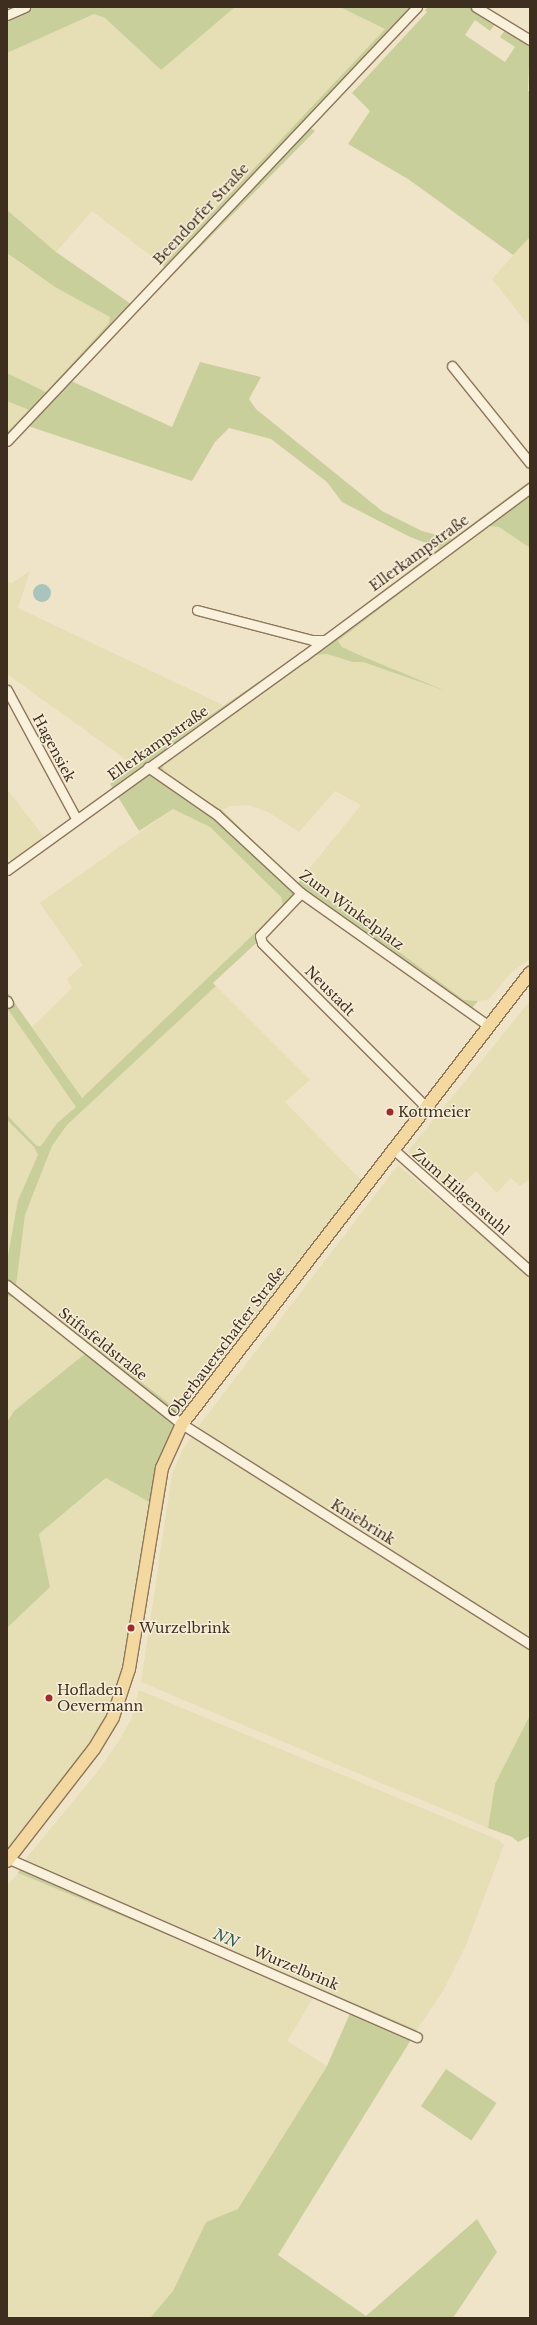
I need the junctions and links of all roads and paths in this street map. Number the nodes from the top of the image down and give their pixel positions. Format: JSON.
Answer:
{"nodes":[{"id":1,"x":24,"y":7,"type":"edge"},
{"id":2,"x":417,"y":7,"type":"edge"},
{"id":3,"x":476,"y":7,"type":"edge"},
{"id":4,"x":7,"y":15,"type":"edge"},
{"id":5,"x":530,"y":40,"type":"edge"},
{"id":6,"x":452,"y":366,"type":"dead end"},
{"id":7,"x":7,"y":442,"type":"edge"},
{"id":8,"x":530,"y":464,"type":"edge"},
{"id":9,"x":530,"y":488,"type":"edge"},
{"id":10,"x":197,"y":610,"type":"dead end"},
{"id":11,"x":325,"y":640,"type":"junction"},
{"id":12,"x":7,"y":690,"type":"edge"},
{"id":13,"x":148,"y":767,"type":"junction"},
{"id":14,"x":76,"y":818,"type":"junction"},
{"id":15,"x":7,"y":870,"type":"edge"},
{"id":16,"x":301,"y":893,"type":"junction"},
{"id":17,"x":530,"y":973,"type":"edge"},
{"id":18,"x":489,"y":1026,"type":"junction"},
{"id":19,"x":426,"y":1107,"type":"junction"},
{"id":20,"x":393,"y":1149,"type":"junction"},
{"id":21,"x":530,"y":1271,"type":"edge"},
{"id":22,"x":7,"y":1285,"type":"edge"},
{"id":23,"x":182,"y":1424,"type":"junction"},
{"id":24,"x":530,"y":1644,"type":"edge"},
{"id":25,"x":8,"y":1860,"type":"edge"},
{"id":26,"x":417,"y":2037,"type":"dead end"}],
"edges":[{"from":1,"to":4,"type":"street"},
{"from":2,"to":7,"type":"street","name":"Beendorfer Straße"},
{"from":3,"to":5,"type":"street"},
{"from":6,"to":8,"type":"street"},
{"from":9,"to":11,"type":"street","name":"Ellerkampstraße"},
{"from":10,"to":11,"type":"street"},
{"from":11,"to":13,"type":"street","name":"Ellerkampstraße"},
{"from":12,"to":14,"type":"street","name":"Hagensiek"},
{"from":13,"to":14,"type":"street","name":"Ellerkampstraße"},
{"from":13,"to":16,"type":"street","name":"Zum Winkelplatz"},
{"from":14,"to":15,"type":"street","name":"Ellerkampstraße"},
{"from":16,"to":18,"type":"street","name":"Zum Winkelplatz"},
{"from":16,"to":19,"type":"street","name":"Neustadt"},
{"from":17,"to":18,"type":"main road","name":"Oberbauerschafter Straße"},
{"from":18,"to":19,"type":"main road","name":"Oberbauerschafter Straße"},
{"from":19,"to":20,"type":"main road","name":"Oberbauerschafter Straße"},
{"from":20,"to":21,"type":"street","name":"Zum Hilgenstuhl"},
{"from":20,"to":23,"type":"main road","name":"Oberbauerschafter Straße"},
{"from":22,"to":23,"type":"street","name":"Stiftsfeldstraße"},
{"from":23,"to":24,"type":"street","name":"Kniebrink"},
{"from":23,"to":25,"type":"main road","name":"Oberbauerschafter Straße"},
{"from":25,"to":26,"type":"street","name":"Wurzelbrink"}]}
